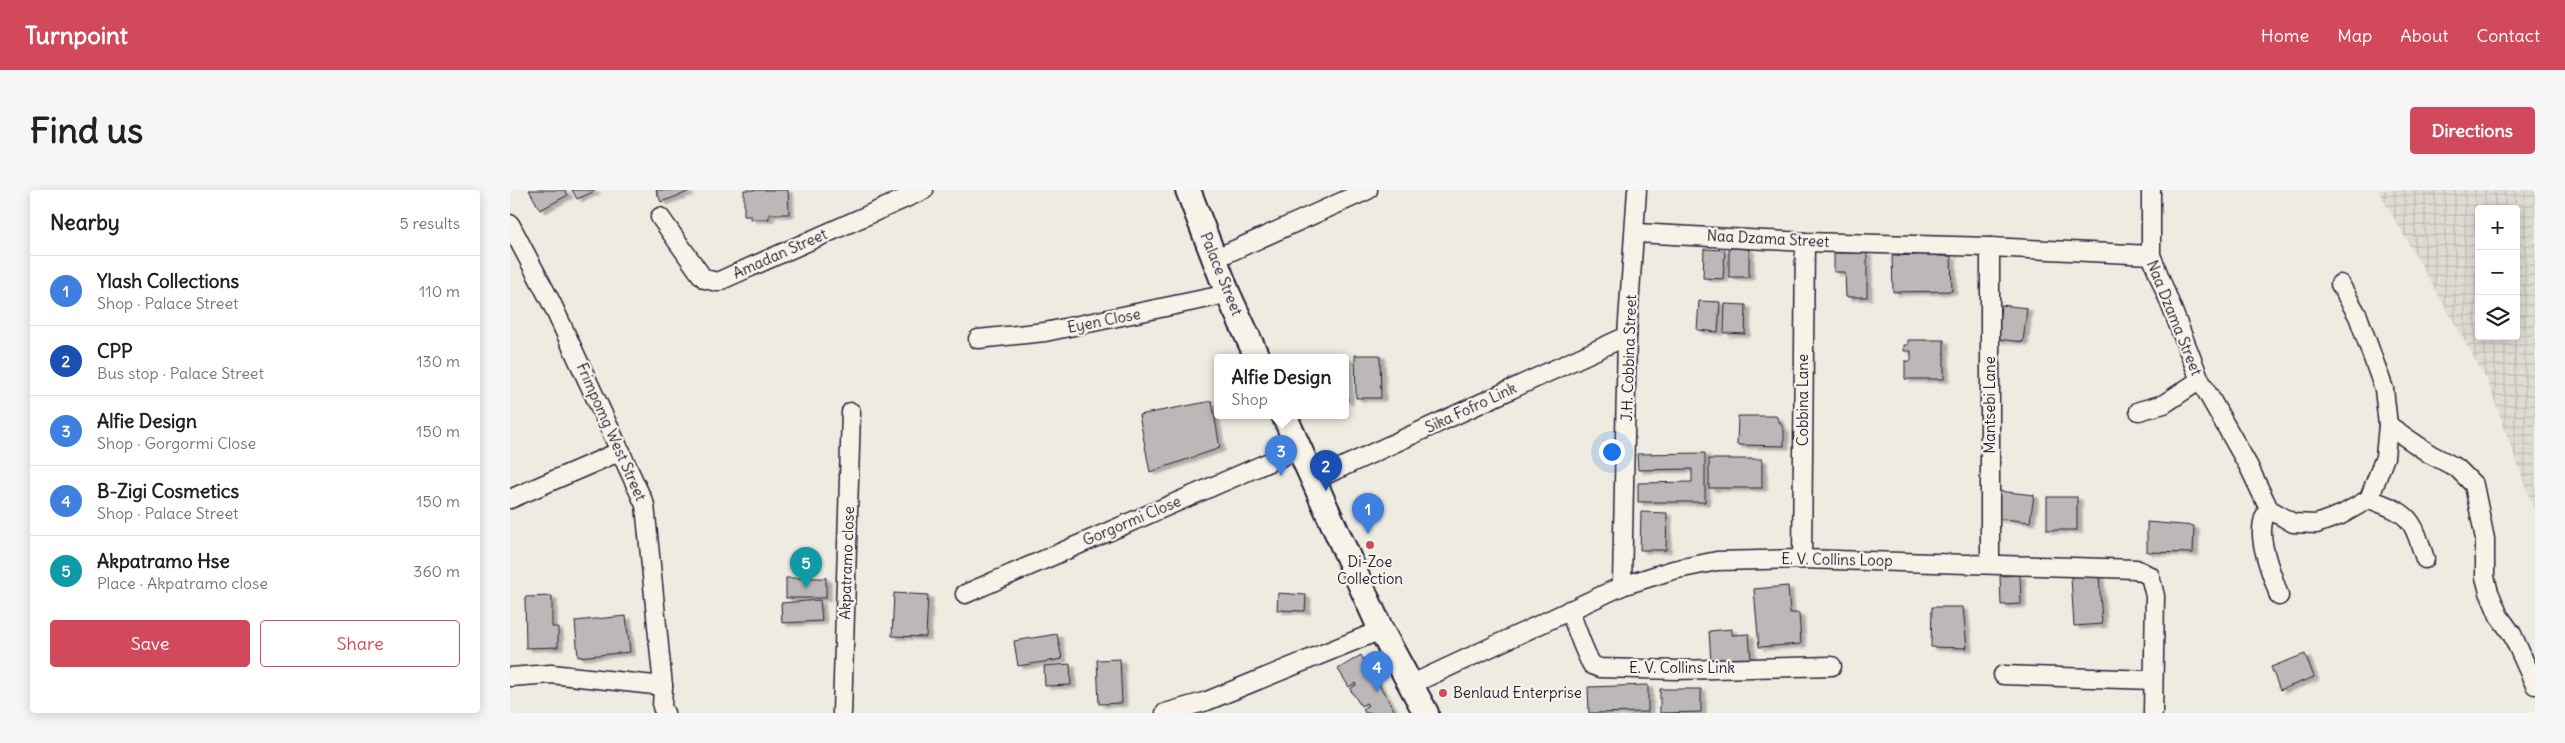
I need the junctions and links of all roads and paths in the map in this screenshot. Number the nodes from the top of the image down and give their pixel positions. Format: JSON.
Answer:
{"nodes":[{"id":1,"x":924,"y":190,"type":"edge"},
{"id":2,"x":1188,"y":190,"type":"edge"},
{"id":3,"x":1368,"y":190,"type":"edge"},
{"id":4,"x":1637,"y":190,"type":"edge"},
{"id":5,"x":2151,"y":190,"type":"edge"},
{"id":6,"x":660,"y":217,"type":"dead end"},
{"id":7,"x":510,"y":224,"type":"edge"},
{"id":8,"x":1636,"y":233,"type":"junction"},
{"id":9,"x":1805,"y":242,"type":"junction"},
{"id":10,"x":1990,"y":246,"type":"junction"},
{"id":11,"x":2151,"y":255,"type":"junction"},
{"id":12,"x":1214,"y":259,"type":"junction"},
{"id":13,"x":2340,"y":284,"type":"dead end"},
{"id":14,"x":1228,"y":294,"type":"junction"},
{"id":15,"x":1627,"y":336,"type":"junction"},
{"id":16,"x":978,"y":339,"type":"dead end"},
{"id":17,"x":1256,"y":354,"type":"edge"},
{"id":18,"x":2200,"y":380,"type":"junction"},
{"id":19,"x":2139,"y":411,"type":"dead end"},
{"id":20,"x":851,"y":412,"type":"dead end"},
{"id":21,"x":1286,"y":419,"type":"edge"},
{"id":22,"x":2388,"y":425,"type":"junction"},
{"id":23,"x":1299,"y":449,"type":"junction"},
{"id":24,"x":621,"y":451,"type":"junction"},
{"id":25,"x":1314,"y":480,"type":"junction"},
{"id":26,"x":2369,"y":498,"type":"junction"},
{"id":27,"x":510,"y":499,"type":"edge"},
{"id":28,"x":2269,"y":510,"type":"junction"},
{"id":29,"x":1802,"y":558,"type":"junction"},
{"id":30,"x":2425,"y":559,"type":"dead end"},
{"id":31,"x":1990,"y":564,"type":"junction"},
{"id":32,"x":1622,"y":586,"type":"junction"},
{"id":33,"x":965,"y":594,"type":"dead end"},
{"id":34,"x":2279,"y":596,"type":"dead end"},
{"id":35,"x":1569,"y":610,"type":"junction"},
{"id":36,"x":1382,"y":630,"type":"junction"},
{"id":37,"x":1832,"y":666,"type":"dead end"},
{"id":38,"x":2003,"y":674,"type":"dead end"},
{"id":39,"x":510,"y":677,"type":"edge"},
{"id":40,"x":2153,"y":680,"type":"junction"},
{"id":41,"x":1410,"y":685,"type":"junction"},
{"id":42,"x":2535,"y":685,"type":"edge"},
{"id":43,"x":663,"y":686,"type":"junction"},
{"id":44,"x":665,"y":713,"type":"edge"},
{"id":45,"x":842,"y":713,"type":"edge"},
{"id":46,"x":1165,"y":713,"type":"edge"},
{"id":47,"x":1426,"y":713,"type":"edge"},
{"id":48,"x":2153,"y":713,"type":"edge"}],
"edges":[{"from":1,"to":6,"type":"street","name":"Amadan Street"},
{"from":2,"to":12,"type":"street","name":"Palace Street"},
{"from":3,"to":12,"type":"street"},
{"from":4,"to":8,"type":"street","name":"J.H. Cobbina Street"},
{"from":5,"to":11,"type":"street"},
{"from":7,"to":24,"type":"street","name":"Frimpomg West Street"},
{"from":8,"to":9,"type":"street","name":"Naa Dzama Street"},
{"from":8,"to":15,"type":"street","name":"J.H. Cobbina Street"},
{"from":9,"to":10,"type":"street","name":"Naa Dzama Street"},
{"from":9,"to":29,"type":"street","name":"Cobbina Lane"},
{"from":10,"to":11,"type":"street","name":"Naa Dzama Street"},
{"from":10,"to":31,"type":"street","name":"Mantsebi Lane"},
{"from":11,"to":18,"type":"street","name":"Naa Dzama Street"},
{"from":12,"to":14,"type":"street","name":"Palace Street"},
{"from":13,"to":22,"type":"street"},
{"from":14,"to":16,"type":"street","name":"Eyen Close"},
{"from":14,"to":17,"type":"street","name":"Palace Street"},
{"from":15,"to":25,"type":"street","name":"Sika Fofro Link"},
{"from":15,"to":32,"type":"street","name":"J.H. Cobbina Street"},
{"from":18,"to":19,"type":"street"},
{"from":18,"to":28,"type":"street","name":"Naa Dzama Street"},
{"from":20,"to":45,"type":"street","name":"Akpatramo close"},
{"from":21,"to":23,"type":"street"},
{"from":22,"to":26,"type":"street"},
{"from":22,"to":42,"type":"street"},
{"from":23,"to":25,"type":"street"},
{"from":23,"to":33,"type":"street","name":"Gorgormi Close"},
{"from":24,"to":27,"type":"street"},
{"from":24,"to":43,"type":"street","name":"Frimpomg West Street"},
{"from":25,"to":36,"type":"street"},
{"from":26,"to":28,"type":"street"},
{"from":26,"to":30,"type":"street"},
{"from":28,"to":34,"type":"street"},
{"from":29,"to":31,"type":"street","name":"E. V. Collins Loop"},
{"from":29,"to":32,"type":"street","name":"E. V. Collins Loop"},
{"from":31,"to":40,"type":"street","name":"E. V. Collins Loop"},
{"from":32,"to":35,"type":"street","name":"E. V. Collins Loop"},
{"from":35,"to":37,"type":"street","name":"E. V. Collins Link"},
{"from":35,"to":41,"type":"street","name":"E. V. Collins Loop"},
{"from":36,"to":41,"type":"street"},
{"from":36,"to":46,"type":"street"},
{"from":38,"to":40,"type":"street"},
{"from":39,"to":43,"type":"street"},
{"from":40,"to":48,"type":"street","name":"E. V. Collins Loop"},
{"from":41,"to":47,"type":"street"},
{"from":43,"to":44,"type":"street","name":"Frimpomg West Street"}]}
